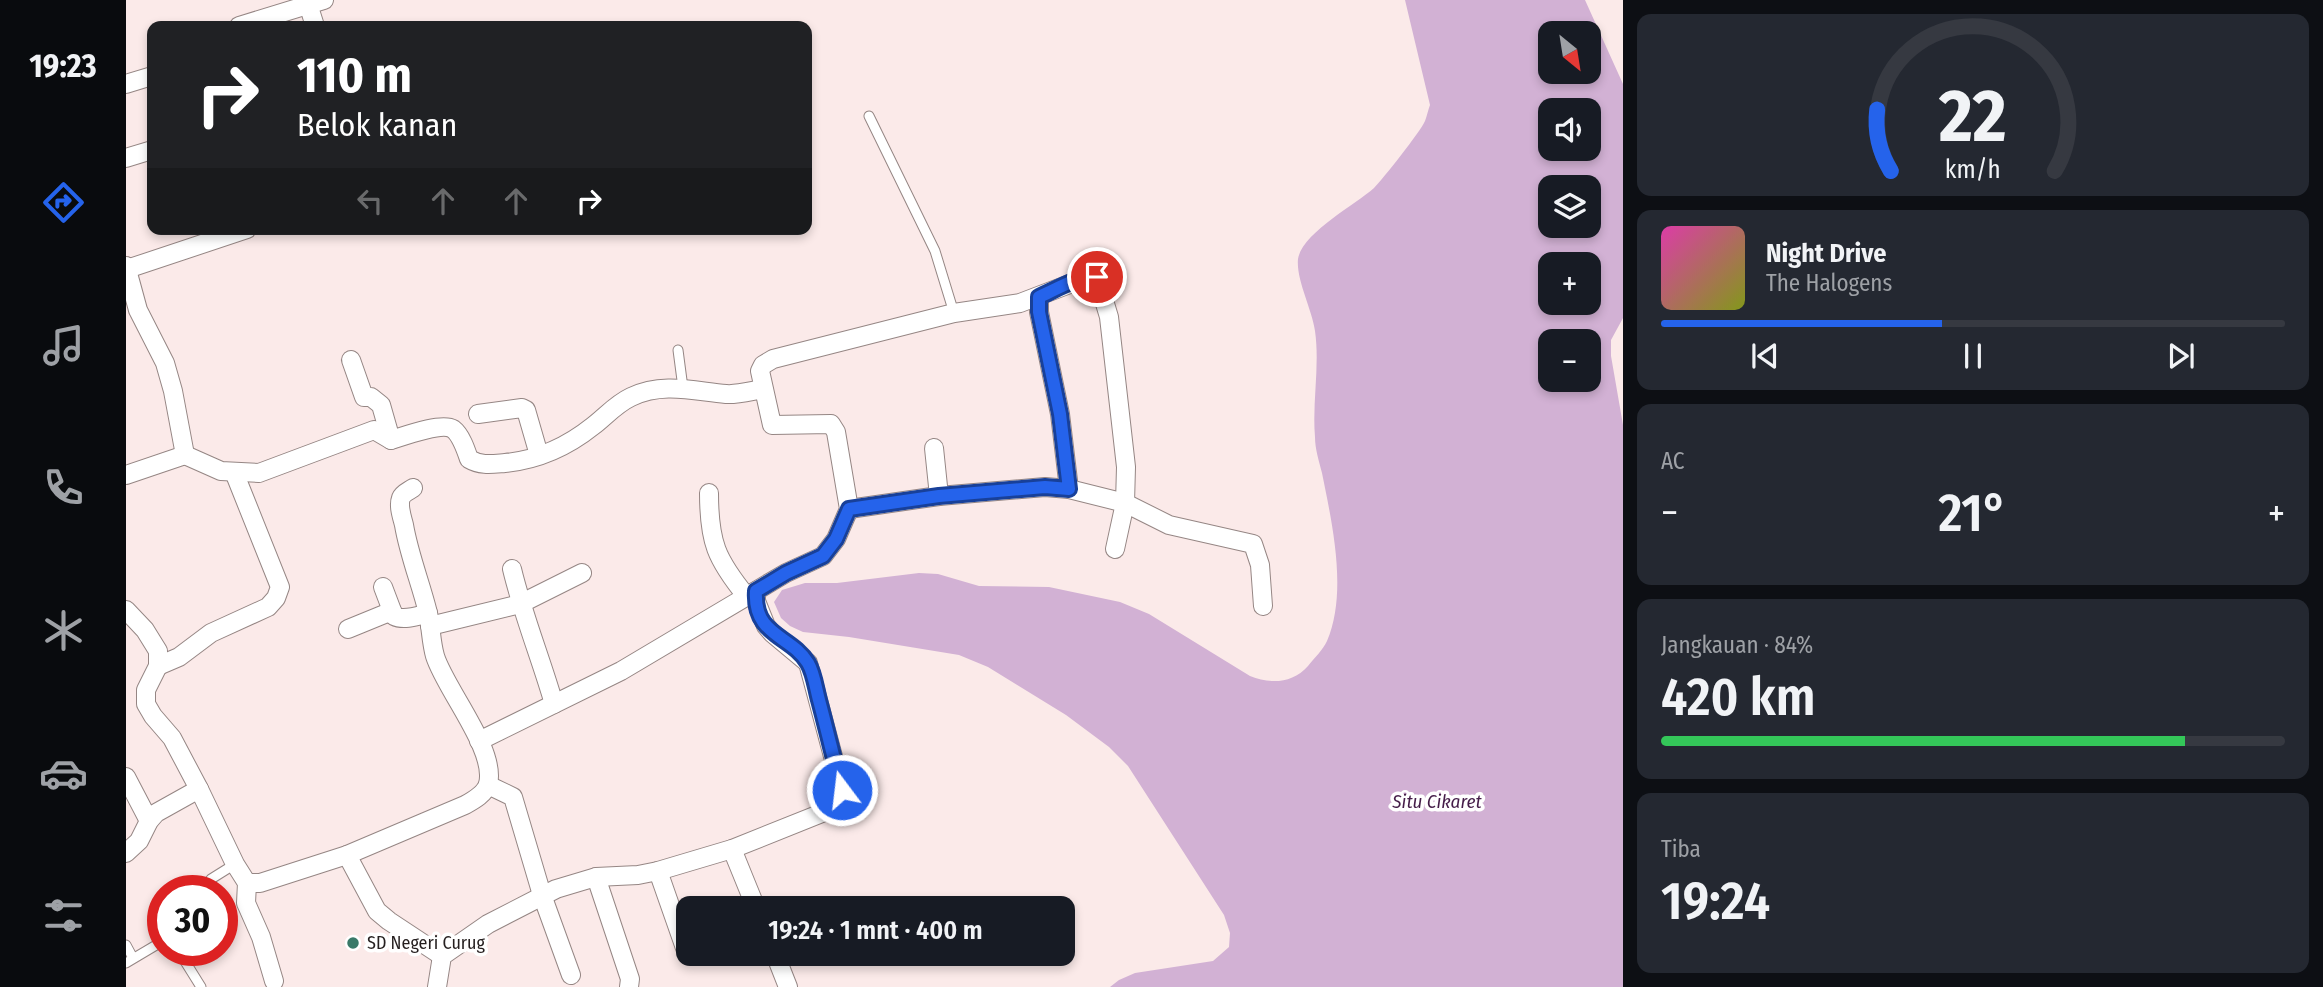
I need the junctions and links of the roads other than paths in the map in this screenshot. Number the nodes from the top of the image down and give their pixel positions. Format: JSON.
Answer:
{"nodes":[{"id":1,"x":316,"y":2,"type":"edge"},
{"id":2,"x":255,"y":21,"type":"edge"},
{"id":3,"x":316,"y":21,"type":"edge"},
{"id":4,"x":147,"y":78,"type":"edge"},
{"id":5,"x":126,"y":84,"type":"edge"},
{"id":6,"x":869,"y":116,"type":"dead end"},
{"id":7,"x":147,"y":152,"type":"edge"},
{"id":8,"x":126,"y":158,"type":"edge"},
{"id":9,"x":228,"y":235,"type":"edge"},
{"id":10,"x":126,"y":267,"type":"edge"},
{"id":11,"x":1039,"y":297,"type":"junction"},
{"id":12,"x":954,"y":313,"type":"junction"},
{"id":13,"x":678,"y":350,"type":"dead end"},
{"id":14,"x":351,"y":360,"type":"dead end"},
{"id":15,"x":683,"y":388,"type":"junction"},
{"id":16,"x":763,"y":389,"type":"junction"},
{"id":17,"x":478,"y":414,"type":"dead end"},
{"id":18,"x":391,"y":440,"type":"junction"},
{"id":19,"x":934,"y":448,"type":"dead end"},
{"id":20,"x":185,"y":455,"type":"junction"},
{"id":21,"x":539,"y":455,"type":"junction"},
{"id":22,"x":234,"y":472,"type":"junction"},
{"id":23,"x":126,"y":475,"type":"edge"},
{"id":24,"x":414,"y":488,"type":"dead end"},
{"id":25,"x":1069,"y":489,"type":"junction"},
{"id":26,"x":709,"y":493,"type":"dead end"},
{"id":27,"x":939,"y":496,"type":"junction"},
{"id":28,"x":1125,"y":503,"type":"junction"},
{"id":29,"x":849,"y":509,"type":"junction"},
{"id":30,"x":1115,"y":549,"type":"dead end"},
{"id":31,"x":512,"y":569,"type":"dead end"},
{"id":32,"x":582,"y":573,"type":"dead end"},
{"id":33,"x":383,"y":587,"type":"dead end"},
{"id":34,"x":752,"y":594,"type":"junction"},
{"id":35,"x":520,"y":604,"type":"junction"},
{"id":36,"x":1263,"y":606,"type":"dead end"},
{"id":37,"x":126,"y":610,"type":"edge"},
{"id":38,"x":392,"y":611,"type":"junction"},
{"id":39,"x":429,"y":619,"type":"junction"},
{"id":40,"x":348,"y":629,"type":"dead end"},
{"id":41,"x":158,"y":666,"type":"junction"},
{"id":42,"x":554,"y":704,"type":"junction"},
{"id":43,"x":479,"y":741,"type":"junction"},
{"id":44,"x":126,"y":777,"type":"edge"},
{"id":45,"x":488,"y":785,"type":"junction"},
{"id":46,"x":199,"y":789,"type":"junction"},
{"id":47,"x":149,"y":821,"type":"junction"},
{"id":48,"x":732,"y":849,"type":"junction"},
{"id":49,"x":126,"y":853,"type":"edge"},
{"id":50,"x":347,"y":855,"type":"junction"},
{"id":51,"x":235,"y":864,"type":"junction"},
{"id":52,"x":659,"y":871,"type":"junction"},
{"id":53,"x":217,"y":875,"type":"edge"},
{"id":54,"x":596,"y":877,"type":"junction"},
{"id":55,"x":247,"y":883,"type":"junction"},
{"id":56,"x":542,"y":895,"type":"junction"},
{"id":57,"x":751,"y":896,"type":"edge"},
{"id":58,"x":676,"y":921,"type":"edge"},
{"id":59,"x":126,"y":945,"type":"edge"},
{"id":60,"x":147,"y":950,"type":"edge"},
{"id":61,"x":442,"y":956,"type":"junction"},
{"id":62,"x":130,"y":960,"type":"edge"},
{"id":63,"x":188,"y":966,"type":"edge"},
{"id":64,"x":780,"y":966,"type":"edge"},
{"id":65,"x":571,"y":975,"type":"dead end"},
{"id":66,"x":274,"y":981,"type":"dead end"},
{"id":67,"x":201,"y":987,"type":"edge"},
{"id":68,"x":437,"y":987,"type":"edge"},
{"id":69,"x":629,"y":987,"type":"edge"},
{"id":70,"x":788,"y":987,"type":"edge"}],
"edges":[{"from":1,"to":2,"type":"street"},
{"from":1,"to":3,"type":"street"},
{"from":4,"to":5,"type":"street"},
{"from":6,"to":12,"type":"lane"},
{"from":7,"to":8,"type":"street"},
{"from":9,"to":10,"type":"street"},
{"from":10,"to":20,"type":"street"},
{"from":11,"to":12,"type":"street"},
{"from":11,"to":25,"type":"street"},
{"from":11,"to":28,"type":"street"},
{"from":12,"to":16,"type":"street"},
{"from":13,"to":15,"type":"lane"},
{"from":14,"to":18,"type":"street"},
{"from":15,"to":16,"type":"street"},
{"from":15,"to":21,"type":"street"},
{"from":16,"to":29,"type":"street"},
{"from":17,"to":21,"type":"street"},
{"from":18,"to":21,"type":"street"},
{"from":18,"to":22,"type":"street"},
{"from":19,"to":27,"type":"street"},
{"from":20,"to":22,"type":"street"},
{"from":20,"to":23,"type":"street"},
{"from":22,"to":41,"type":"street"},
{"from":24,"to":39,"type":"street"},
{"from":25,"to":27,"type":"street"},
{"from":25,"to":28,"type":"street"},
{"from":26,"to":34,"type":"street"},
{"from":27,"to":29,"type":"street"},
{"from":28,"to":30,"type":"street"},
{"from":28,"to":36,"type":"street"},
{"from":29,"to":34,"type":"street"},
{"from":31,"to":35,"type":"street"},
{"from":32,"to":35,"type":"street"},
{"from":33,"to":38,"type":"street"},
{"from":34,"to":42,"type":"street"},
{"from":34,"to":48,"type":"street"},
{"from":35,"to":39,"type":"street"},
{"from":35,"to":42,"type":"street"},
{"from":37,"to":41,"type":"street"},
{"from":38,"to":39,"type":"street"},
{"from":38,"to":40,"type":"street"},
{"from":39,"to":43,"type":"street"},
{"from":41,"to":46,"type":"street"},
{"from":42,"to":43,"type":"street"},
{"from":43,"to":45,"type":"street"},
{"from":44,"to":47,"type":"street"},
{"from":45,"to":50,"type":"street"},
{"from":45,"to":56,"type":"street"},
{"from":46,"to":47,"type":"street"},
{"from":46,"to":51,"type":"street"},
{"from":47,"to":49,"type":"street"},
{"from":48,"to":52,"type":"street"},
{"from":48,"to":57,"type":"street"},
{"from":50,"to":55,"type":"street"},
{"from":50,"to":61,"type":"street"},
{"from":51,"to":53,"type":"lane"},
{"from":51,"to":55,"type":"street"},
{"from":52,"to":54,"type":"street"},
{"from":52,"to":58,"type":"street"},
{"from":54,"to":56,"type":"street"},
{"from":54,"to":69,"type":"street"},
{"from":55,"to":66,"type":"street"},
{"from":56,"to":61,"type":"street"},
{"from":56,"to":65,"type":"street"},
{"from":59,"to":62,"type":"lane"},
{"from":60,"to":62,"type":"lane"},
{"from":61,"to":68,"type":"street"},
{"from":63,"to":67,"type":"lane"},
{"from":64,"to":70,"type":"street"}]}
